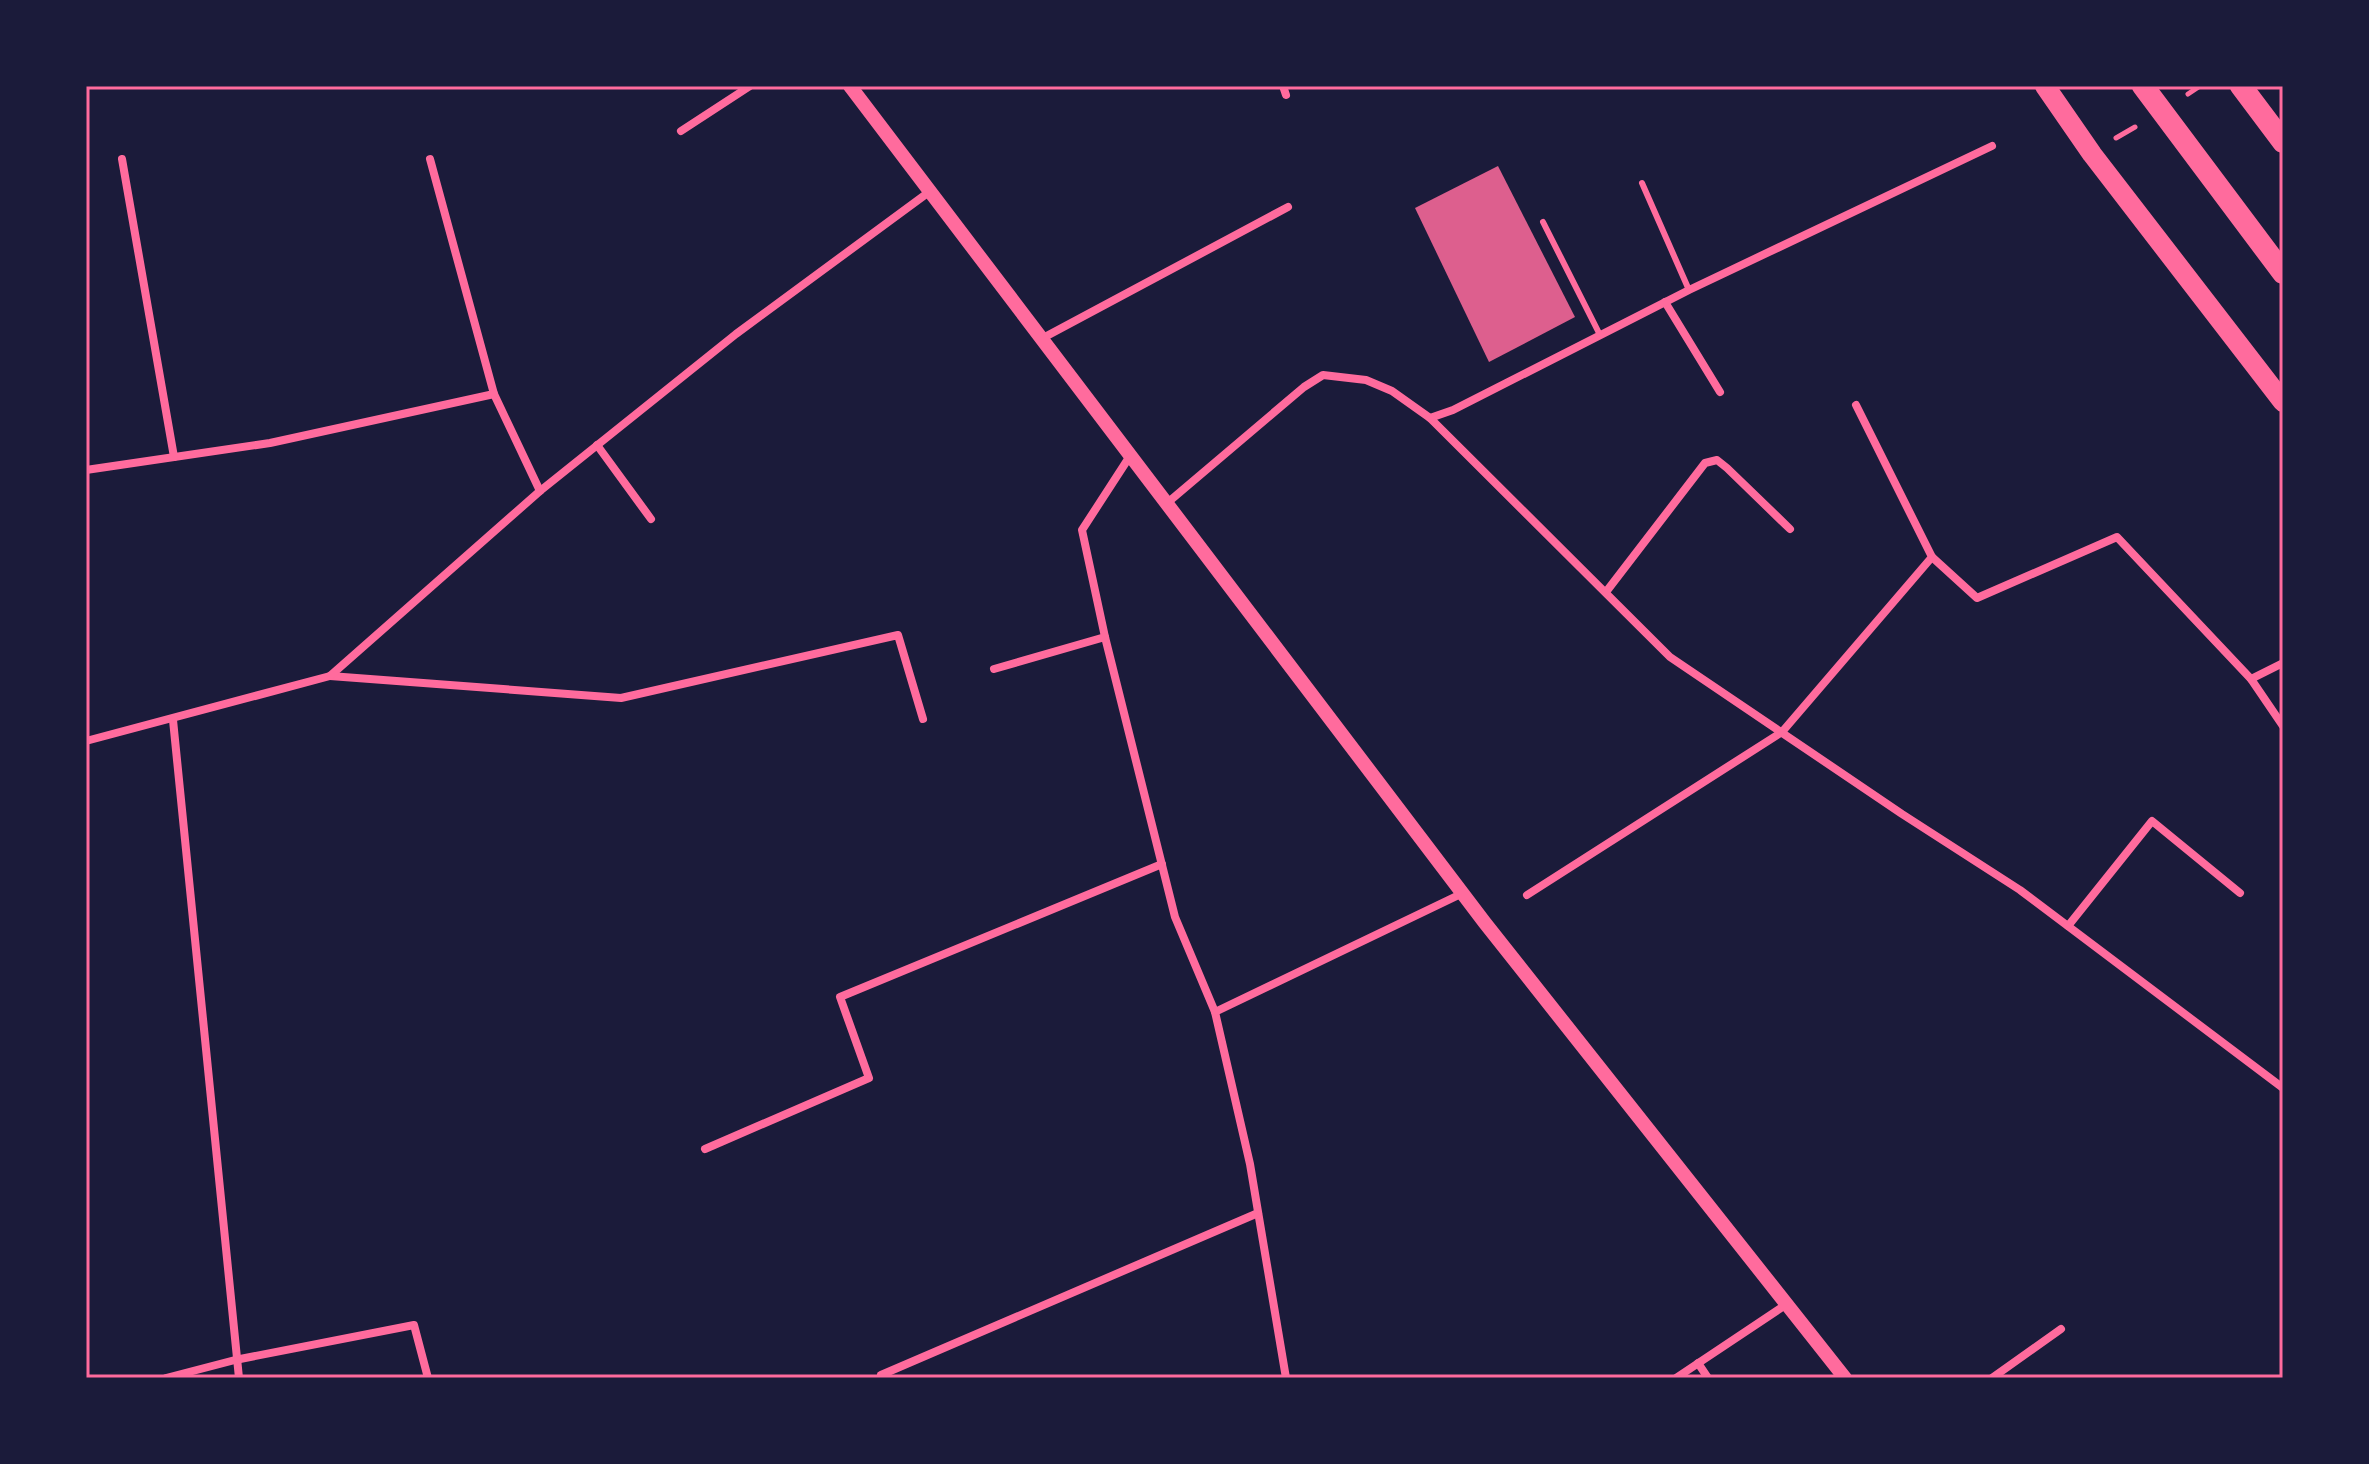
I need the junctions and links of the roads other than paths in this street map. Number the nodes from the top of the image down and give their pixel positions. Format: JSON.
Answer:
{"nodes":[{"id":1,"x":750,"y":86,"type":"edge"},
{"id":2,"x":850,"y":86,"type":"edge"},
{"id":3,"x":2045,"y":86,"type":"edge"},
{"id":4,"x":2143,"y":86,"type":"edge"},
{"id":5,"x":2241,"y":86,"type":"edge"},
{"id":6,"x":681,"y":131,"type":"dead end"},
{"id":7,"x":2283,"y":142,"type":"edge"},
{"id":8,"x":1992,"y":146,"type":"dead end"},
{"id":9,"x":122,"y":159,"type":"dead end"},
{"id":10,"x":430,"y":159,"type":"dead end"},
{"id":11,"x":1642,"y":183,"type":"dead end"},
{"id":12,"x":929,"y":192,"type":"junction"},
{"id":13,"x":1288,"y":207,"type":"dead end"},
{"id":14,"x":1543,"y":222,"type":"dead end"},
{"id":15,"x":2283,"y":273,"type":"edge"},
{"id":16,"x":1689,"y":290,"type":"junction"},
{"id":17,"x":1665,"y":302,"type":"junction"},
{"id":18,"x":1600,"y":335,"type":"junction"},
{"id":19,"x":1041,"y":339,"type":"junction"},
{"id":20,"x":1720,"y":392,"type":"dead end"},
{"id":21,"x":494,"y":394,"type":"junction"},
{"id":22,"x":2283,"y":402,"type":"edge"},
{"id":23,"x":1856,"y":405,"type":"dead end"},
{"id":24,"x":1430,"y":418,"type":"junction"},
{"id":25,"x":597,"y":445,"type":"junction"},
{"id":26,"x":1130,"y":456,"type":"junction"},
{"id":27,"x":174,"y":457,"type":"junction"},
{"id":28,"x":86,"y":470,"type":"edge"},
{"id":29,"x":540,"y":491,"type":"junction"},
{"id":30,"x":1166,"y":504,"type":"junction"},
{"id":31,"x":651,"y":519,"type":"dead end"},
{"id":32,"x":1790,"y":529,"type":"dead end"},
{"id":33,"x":1932,"y":557,"type":"junction"},
{"id":34,"x":1606,"y":592,"type":"junction"},
{"id":35,"x":1105,"y":637,"type":"junction"},
{"id":36,"x":2283,"y":663,"type":"edge"},
{"id":37,"x":994,"y":669,"type":"dead end"},
{"id":38,"x":330,"y":676,"type":"junction"},
{"id":39,"x":2251,"y":679,"type":"junction"},
{"id":40,"x":923,"y":719,"type":"dead end"},
{"id":41,"x":173,"y":720,"type":"junction"},
{"id":42,"x":2283,"y":726,"type":"edge"},
{"id":43,"x":1782,"y":732,"type":"junction"},
{"id":44,"x":86,"y":741,"type":"edge"},
{"id":45,"x":1162,"y":864,"type":"junction"},
{"id":46,"x":1463,"y":893,"type":"junction"},
{"id":47,"x":2240,"y":893,"type":"dead end"},
{"id":48,"x":1527,"y":895,"type":"dead end"},
{"id":49,"x":2068,"y":926,"type":"junction"},
{"id":50,"x":1215,"y":1012,"type":"junction"},
{"id":51,"x":2283,"y":1088,"type":"edge"},
{"id":52,"x":705,"y":1149,"type":"dead end"},
{"id":53,"x":1258,"y":1213,"type":"junction"},
{"id":54,"x":1787,"y":1304,"type":"junction"},
{"id":55,"x":2061,"y":1329,"type":"dead end"},
{"id":56,"x":235,"y":1360,"type":"junction"},
{"id":57,"x":1698,"y":1363,"type":"junction"},
{"id":58,"x":881,"y":1375,"type":"dead end"},
{"id":59,"x":166,"y":1378,"type":"edge"},
{"id":60,"x":239,"y":1378,"type":"edge"},
{"id":61,"x":428,"y":1378,"type":"edge"},
{"id":62,"x":1286,"y":1378,"type":"edge"},
{"id":63,"x":1676,"y":1378,"type":"edge"},
{"id":64,"x":1708,"y":1378,"type":"edge"},
{"id":65,"x":1845,"y":1378,"type":"edge"},
{"id":66,"x":1992,"y":1378,"type":"edge"}],
"edges":[{"from":1,"to":6,"type":"street"},
{"from":2,"to":12,"type":"street"},
{"from":3,"to":22,"type":"main road"},
{"from":4,"to":15,"type":"highway"},
{"from":5,"to":7,"type":"highway"},
{"from":8,"to":16,"type":"street"},
{"from":9,"to":27,"type":"street"},
{"from":10,"to":21,"type":"street"},
{"from":11,"to":16,"type":"lane"},
{"from":12,"to":19,"type":"street"},
{"from":12,"to":25,"type":"street"},
{"from":13,"to":19,"type":"street"},
{"from":14,"to":18,"type":"lane"},
{"from":16,"to":17,"type":"street"},
{"from":17,"to":18,"type":"street"},
{"from":17,"to":20,"type":"street"},
{"from":18,"to":24,"type":"street"},
{"from":19,"to":26,"type":"street"},
{"from":21,"to":27,"type":"street"},
{"from":21,"to":29,"type":"street"},
{"from":23,"to":33,"type":"street"},
{"from":24,"to":30,"type":"street"},
{"from":24,"to":34,"type":"street"},
{"from":25,"to":29,"type":"street"},
{"from":25,"to":31,"type":"street"},
{"from":26,"to":30,"type":"street"},
{"from":26,"to":35,"type":"street"},
{"from":27,"to":28,"type":"street"},
{"from":29,"to":38,"type":"street"},
{"from":30,"to":46,"type":"street"},
{"from":32,"to":34,"type":"street"},
{"from":33,"to":39,"type":"street"},
{"from":33,"to":43,"type":"street"},
{"from":34,"to":43,"type":"street"},
{"from":35,"to":37,"type":"street"},
{"from":35,"to":45,"type":"street"},
{"from":36,"to":39,"type":"street"},
{"from":38,"to":40,"type":"street"},
{"from":38,"to":41,"type":"street"},
{"from":39,"to":42,"type":"street"},
{"from":41,"to":44,"type":"street"},
{"from":41,"to":56,"type":"street"},
{"from":43,"to":48,"type":"street"},
{"from":43,"to":49,"type":"street"},
{"from":45,"to":50,"type":"street"},
{"from":45,"to":52,"type":"street"},
{"from":46,"to":50,"type":"street"},
{"from":46,"to":54,"type":"street"},
{"from":47,"to":49,"type":"street"},
{"from":49,"to":51,"type":"street"},
{"from":50,"to":53,"type":"street"},
{"from":53,"to":58,"type":"street"},
{"from":53,"to":62,"type":"street"},
{"from":54,"to":57,"type":"street"},
{"from":54,"to":65,"type":"street"},
{"from":55,"to":66,"type":"street"},
{"from":56,"to":59,"type":"street"},
{"from":56,"to":60,"type":"street"},
{"from":56,"to":61,"type":"street"},
{"from":57,"to":63,"type":"street"},
{"from":57,"to":64,"type":"street"}]}
